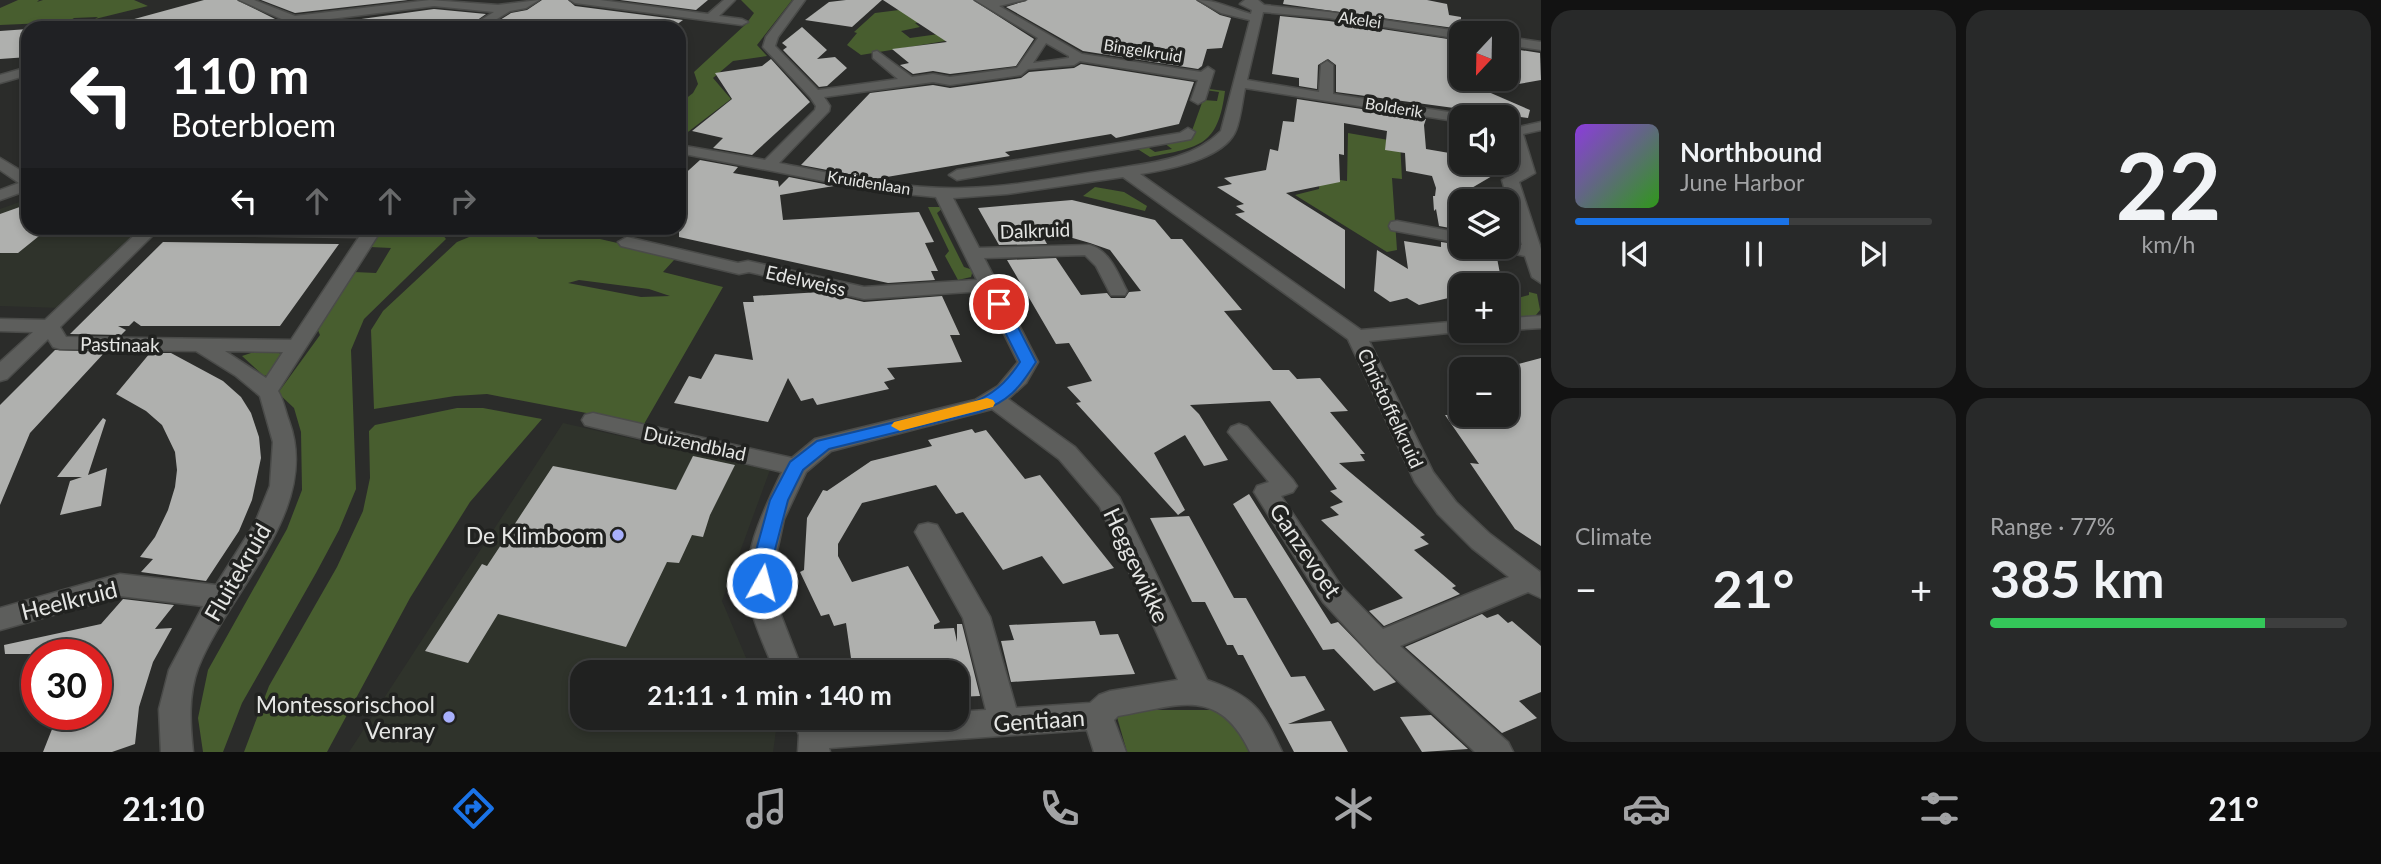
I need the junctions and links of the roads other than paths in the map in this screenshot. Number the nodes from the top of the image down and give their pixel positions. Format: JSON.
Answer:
{"nodes":[{"id":1,"x":244,"y":0,"type":"edge"},
{"id":2,"x":534,"y":0,"type":"edge"},
{"id":3,"x":575,"y":0,"type":"edge"},
{"id":4,"x":730,"y":0,"type":"edge"},
{"id":5,"x":800,"y":0,"type":"edge"},
{"id":6,"x":1020,"y":0,"type":"edge"},
{"id":7,"x":1203,"y":0,"type":"edge"},
{"id":8,"x":1238,"y":0,"type":"edge"},
{"id":9,"x":437,"y":1,"type":"edge"},
{"id":10,"x":984,"y":2,"type":"edge"},
{"id":11,"x":507,"y":9,"type":"junction"},
{"id":12,"x":1255,"y":9,"type":"edge"},
{"id":13,"x":710,"y":18,"type":"junction"},
{"id":14,"x":284,"y":21,"type":"edge"},
{"id":15,"x":309,"y":21,"type":"edge"},
{"id":16,"x":486,"y":21,"type":"edge"},
{"id":17,"x":742,"y":22,"type":"dead end"},
{"id":18,"x":1449,"y":33,"type":"edge"},
{"id":19,"x":1049,"y":39,"type":"junction"},
{"id":20,"x":1519,"y":43,"type":"edge"},
{"id":21,"x":1541,"y":46,"type":"edge"},
{"id":22,"x":877,"y":55,"type":"dead end"},
{"id":23,"x":1076,"y":57,"type":"junction"},
{"id":24,"x":1025,"y":65,"type":"junction"},
{"id":25,"x":1327,"y":65,"type":"dead end"},
{"id":26,"x":21,"y":73,"type":"edge"},
{"id":27,"x":0,"y":79,"type":"edge"},
{"id":28,"x":909,"y":81,"type":"junction"},
{"id":29,"x":1219,"y":84,"type":"junction"},
{"id":30,"x":815,"y":94,"type":"junction"},
{"id":31,"x":1326,"y":97,"type":"junction"},
{"id":32,"x":1198,"y":100,"type":"dead end"},
{"id":33,"x":1449,"y":116,"type":"edge"},
{"id":34,"x":1534,"y":127,"type":"edge"},
{"id":35,"x":1188,"y":132,"type":"dead end"},
{"id":36,"x":686,"y":150,"type":"edge"},
{"id":37,"x":1035,"y":160,"type":"junction"},
{"id":38,"x":0,"y":163,"type":"edge"},
{"id":39,"x":769,"y":164,"type":"junction"},
{"id":40,"x":1125,"y":171,"type":"junction"},
{"id":41,"x":957,"y":174,"type":"dead end"},
{"id":42,"x":21,"y":178,"type":"edge"},
{"id":43,"x":1061,"y":180,"type":"junction"},
{"id":44,"x":21,"y":186,"type":"edge"},
{"id":45,"x":942,"y":193,"type":"junction"},
{"id":46,"x":0,"y":195,"type":"edge"},
{"id":47,"x":21,"y":196,"type":"edge"},
{"id":48,"x":0,"y":204,"type":"edge"},
{"id":49,"x":1397,"y":226,"type":"dead end"},
{"id":50,"x":144,"y":235,"type":"edge"},
{"id":51,"x":372,"y":235,"type":"edge"},
{"id":52,"x":1449,"y":236,"type":"edge"},
{"id":53,"x":627,"y":242,"type":"dead end"},
{"id":54,"x":1519,"y":249,"type":"edge"},
{"id":55,"x":1533,"y":252,"type":"junction"},
{"id":56,"x":973,"y":253,"type":"junction"},
{"id":57,"x":1541,"y":277,"type":"edge"},
{"id":58,"x":989,"y":285,"type":"junction"},
{"id":59,"x":1118,"y":291,"type":"dead end"},
{"id":60,"x":1541,"y":322,"type":"edge"},
{"id":61,"x":1519,"y":323,"type":"edge"},
{"id":62,"x":0,"y":325,"type":"edge"},
{"id":63,"x":50,"y":326,"type":"junction"},
{"id":64,"x":1449,"y":328,"type":"edge"},
{"id":65,"x":1357,"y":336,"type":"junction"},
{"id":66,"x":201,"y":345,"type":"junction"},
{"id":67,"x":297,"y":346,"type":"junction"},
{"id":68,"x":0,"y":374,"type":"edge"},
{"id":69,"x":268,"y":391,"type":"junction"},
{"id":70,"x":995,"y":400,"type":"junction"},
{"id":71,"x":593,"y":420,"type":"dead end"},
{"id":72,"x":1239,"y":432,"type":"dead end"},
{"id":73,"x":796,"y":467,"type":"junction"},
{"id":74,"x":928,"y":532,"type":"dead end"},
{"id":75,"x":1536,"y":583,"type":"edge"},
{"id":76,"x":222,"y":597,"type":"junction"},
{"id":77,"x":0,"y":619,"type":"edge"},
{"id":78,"x":1380,"y":642,"type":"junction"},
{"id":79,"x":784,"y":660,"type":"edge"},
{"id":80,"x":1196,"y":691,"type":"junction"},
{"id":81,"x":1097,"y":716,"type":"junction"},
{"id":82,"x":1004,"y":723,"type":"junction"},
{"id":83,"x":812,"y":735,"type":"edge"},
{"id":84,"x":177,"y":752,"type":"edge"},
{"id":85,"x":1110,"y":752,"type":"edge"},
{"id":86,"x":1266,"y":752,"type":"edge"},
{"id":87,"x":1497,"y":752,"type":"edge"}],
"edges":[{"from":1,"to":14,"type":"street"},
{"from":2,"to":11,"type":"street"},
{"from":3,"to":13,"type":"street"},
{"from":4,"to":13,"type":"street"},
{"from":5,"to":30,"type":"street"},
{"from":6,"to":10,"type":"street","name":"Bingelkruid"},
{"from":7,"to":12,"type":"street"},
{"from":8,"to":12,"type":"street"},
{"from":9,"to":11,"type":"street"},
{"from":9,"to":15,"type":"street"},
{"from":10,"to":19,"type":"street","name":"Bingelkruid"},
{"from":11,"to":16,"type":"street"},
{"from":12,"to":18,"type":"street","name":"Akelei"},
{"from":12,"to":29,"type":"street","name":"Kruidenlaan"},
{"from":13,"to":17,"type":"street"},
{"from":19,"to":23,"type":"street","name":"Bingelkruid"},
{"from":19,"to":24,"type":"street"},
{"from":20,"to":21,"type":"street"},
{"from":22,"to":28,"type":"street"},
{"from":23,"to":24,"type":"street","name":"Bingelkruid"},
{"from":23,"to":29,"type":"street","name":"Bingelkruid"},
{"from":24,"to":28,"type":"street","name":"Bingelkruid"},
{"from":25,"to":31,"type":"street"},
{"from":26,"to":27,"type":"street"},
{"from":28,"to":30,"type":"street","name":"Bingelkruid"},
{"from":29,"to":31,"type":"street","name":"Bolderik"},
{"from":29,"to":32,"type":"street","name":"Kruidenlaan"},
{"from":29,"to":40,"type":"street","name":"Kruidenlaan"},
{"from":30,"to":39,"type":"street"},
{"from":31,"to":33,"type":"street","name":"Bolderik"},
{"from":34,"to":55,"type":"street"},
{"from":35,"to":37,"type":"street"},
{"from":36,"to":39,"type":"street","name":"Kruidenlaan"},
{"from":37,"to":41,"type":"street"},
{"from":37,"to":43,"type":"street"},
{"from":38,"to":42,"type":"street"},
{"from":39,"to":45,"type":"street","name":"Kruidenlaan"},
{"from":40,"to":43,"type":"street","name":"Kruidenlaan"},
{"from":40,"to":65,"type":"street","name":"Christoffelkruid"},
{"from":43,"to":45,"type":"street","name":"Kruidenlaan"},
{"from":44,"to":46,"type":"street"},
{"from":45,"to":56,"type":"street"},
{"from":47,"to":48,"type":"street"},
{"from":49,"to":52,"type":"street"},
{"from":50,"to":63,"type":"street","name":"Pastinaak"},
{"from":51,"to":67,"type":"street","name":"Pastinaak"},
{"from":53,"to":58,"type":"street","name":"Edelweiss"},
{"from":54,"to":55,"type":"street"},
{"from":55,"to":57,"type":"street"},
{"from":56,"to":58,"type":"street"},
{"from":56,"to":59,"type":"street","name":"Dalkruid"},
{"from":58,"to":70,"type":"street"},
{"from":60,"to":61,"type":"street"},
{"from":62,"to":63,"type":"street"},
{"from":63,"to":66,"type":"street","name":"Pastinaak"},
{"from":63,"to":68,"type":"street"},
{"from":64,"to":65,"type":"street"},
{"from":65,"to":75,"type":"street","name":"Christoffelkruid"},
{"from":66,"to":67,"type":"street","name":"Pastinaak"},
{"from":66,"to":69,"type":"street"},
{"from":67,"to":69,"type":"street"},
{"from":69,"to":76,"type":"street","name":"Fluitekruid"},
{"from":70,"to":73,"type":"street"},
{"from":70,"to":80,"type":"street","name":"Heggewikke"},
{"from":71,"to":73,"type":"street","name":"Duizendblad"},
{"from":72,"to":78,"type":"street","name":"Ganzevoet"},
{"from":73,"to":79,"type":"street"},
{"from":74,"to":82,"type":"street"},
{"from":75,"to":78,"type":"street"},
{"from":76,"to":77,"type":"street","name":"Heelkruid"},
{"from":76,"to":84,"type":"street","name":"Fluitekruid"},
{"from":78,"to":87,"type":"street"},
{"from":80,"to":81,"type":"street","name":"Gentiaan"},
{"from":80,"to":86,"type":"street","name":"Gentiaan"},
{"from":81,"to":82,"type":"street","name":"Gentiaan"},
{"from":81,"to":85,"type":"street","name":"Gentiaan"},
{"from":82,"to":83,"type":"street","name":"Gentiaan"}]}
